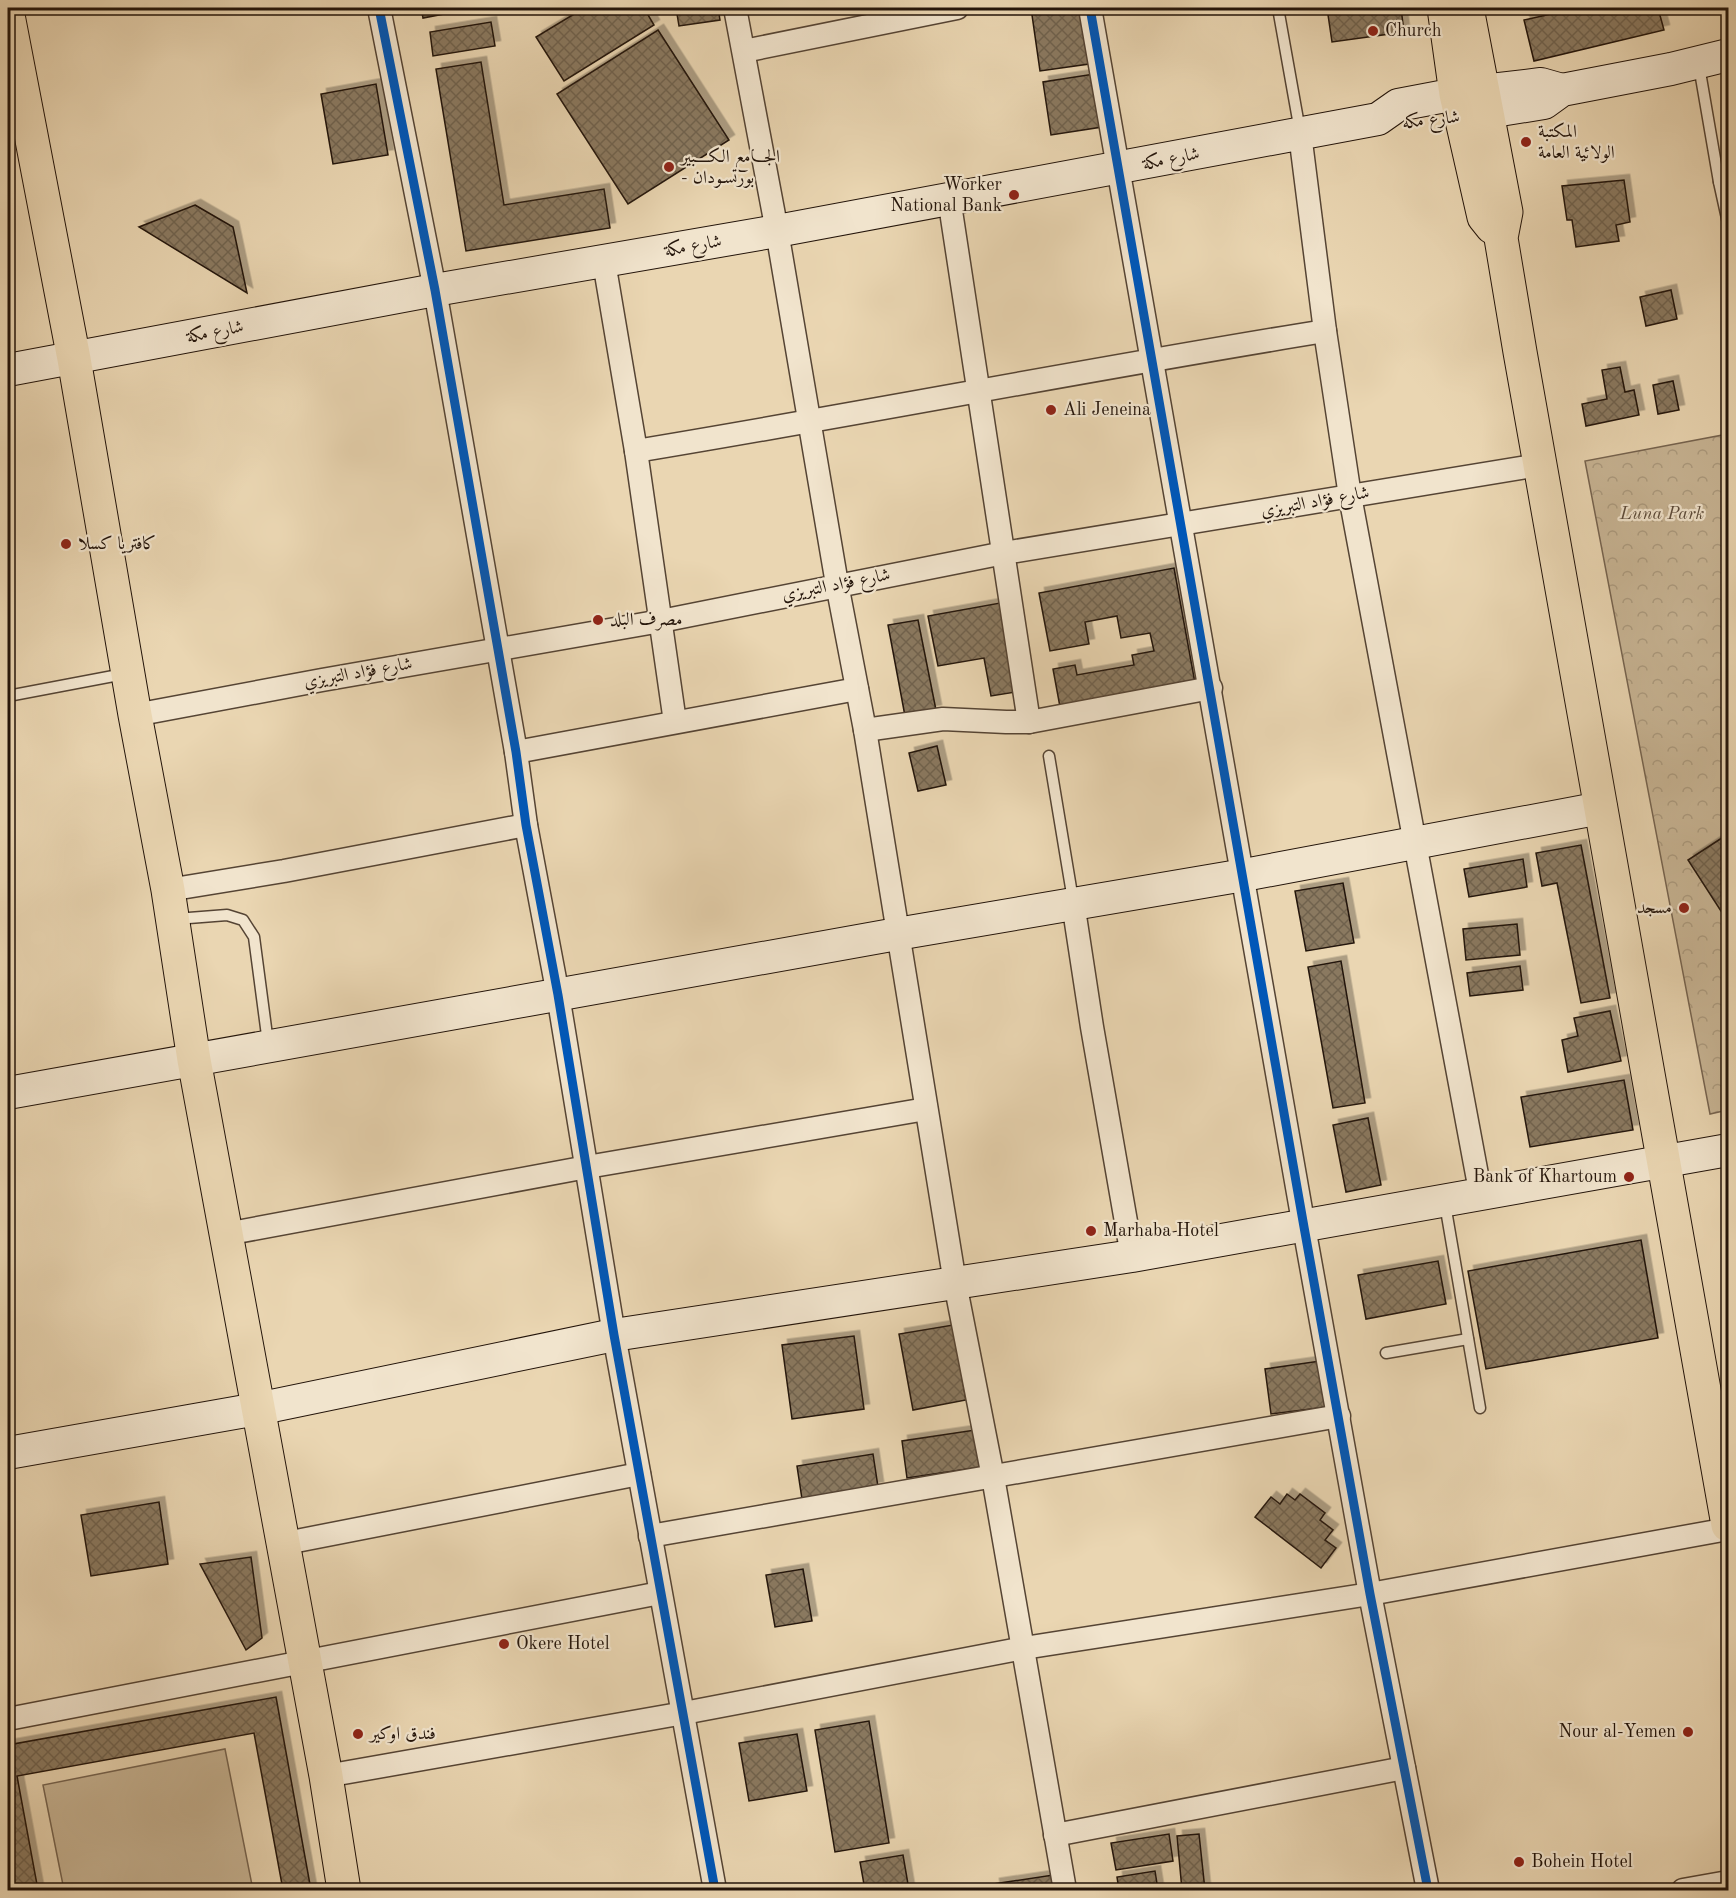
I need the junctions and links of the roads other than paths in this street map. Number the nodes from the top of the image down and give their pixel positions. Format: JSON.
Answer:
{"nodes":[{"id":1,"x":379,"y":8,"type":"edge"},
{"id":2,"x":735,"y":8,"type":"edge"},
{"id":3,"x":957,"y":8,"type":"edge"},
{"id":4,"x":1090,"y":8,"type":"edge"},
{"id":5,"x":1278,"y":8,"type":"edge"},
{"id":6,"x":1444,"y":8,"type":"edge"},
{"id":7,"x":1467,"y":8,"type":"edge"},
{"id":8,"x":8,"y":15,"type":"edge"},
{"id":9,"x":744,"y":51,"type":"junction"},
{"id":10,"x":1728,"y":55,"type":"edge"},
{"id":11,"x":1699,"y":63,"type":"junction"},
{"id":12,"x":1471,"y":104,"type":"junction"},
{"id":13,"x":1378,"y":119,"type":"joint"},
{"id":14,"x":1300,"y":134,"type":"junction"},
{"id":15,"x":1118,"y":169,"type":"junction"},
{"id":16,"x":1724,"y":182,"type":"edge"},
{"id":17,"x":949,"y":198,"type":"junction"},
{"id":18,"x":1728,"y":223,"type":"edge"},
{"id":19,"x":777,"y":231,"type":"junction"},
{"id":20,"x":604,"y":262,"type":"junction"},
{"id":21,"x":435,"y":290,"type":"junction"},
{"id":22,"x":1325,"y":331,"type":"junction"},
{"id":23,"x":74,"y":359,"type":"junction"},
{"id":24,"x":1151,"y":359,"type":"junction"},
{"id":25,"x":8,"y":370,"type":"edge"},
{"id":26,"x":978,"y":392,"type":"junction"},
{"id":27,"x":810,"y":422,"type":"junction"},
{"id":28,"x":636,"y":451,"type":"junction"},
{"id":29,"x":1539,"y":465,"type":"junction"},
{"id":30,"x":1350,"y":496,"type":"junction"},
{"id":31,"x":1182,"y":524,"type":"junction"},
{"id":32,"x":1004,"y":553,"type":"junction"},
{"id":33,"x":837,"y":584,"type":"junction"},
{"id":34,"x":661,"y":621,"type":"junction"},
{"id":35,"x":497,"y":648,"type":"junction"},
{"id":36,"x":128,"y":673,"type":"junction"},
{"id":37,"x":1211,"y":688,"type":"junction"},
{"id":38,"x":856,"y":689,"type":"junction"},
{"id":39,"x":8,"y":696,"type":"edge"},
{"id":40,"x":135,"y":715,"type":"junction"},
{"id":41,"x":675,"y":722,"type":"junction"},
{"id":42,"x":1029,"y":722,"type":"junction"},
{"id":43,"x":865,"y":730,"type":"junction"},
{"id":44,"x":516,"y":752,"type":"junction"},
{"id":45,"x":1049,"y":756,"type":"dead end"},
{"id":46,"x":1601,"y":808,"type":"junction"},
{"id":47,"x":526,"y":825,"type":"junction"},
{"id":48,"x":1414,"y":843,"type":"junction"},
{"id":49,"x":1244,"y":875,"type":"junction"},
{"id":50,"x":1073,"y":903,"type":"junction"},
{"id":51,"x":170,"y":904,"type":"junction"},
{"id":52,"x":897,"y":934,"type":"junction"},
{"id":53,"x":558,"y":995,"type":"junction"},
{"id":54,"x":268,"y":1047,"type":"junction"},
{"id":55,"x":194,"y":1060,"type":"junction"},
{"id":56,"x":8,"y":1093,"type":"edge"},
{"id":57,"x":926,"y":1109,"type":"junction"},
{"id":58,"x":1728,"y":1150,"type":"edge"},
{"id":59,"x":1663,"y":1162,"type":"junction"},
{"id":60,"x":587,"y":1167,"type":"junction"},
{"id":61,"x":1481,"y":1196,"type":"junction"},
{"id":62,"x":1445,"y":1201,"type":"junction"},
{"id":63,"x":1304,"y":1227,"type":"junction"},
{"id":64,"x":226,"y":1234,"type":"junction"},
{"id":65,"x":1132,"y":1256,"type":"junction"},
{"id":66,"x":955,"y":1283,"type":"junction"},
{"id":67,"x":614,"y":1335,"type":"junction"},
{"id":68,"x":1468,"y":1339,"type":"junction"},
{"id":69,"x":1386,"y":1353,"type":"dead end"},
{"id":70,"x":1480,"y":1408,"type":"dead end"},
{"id":71,"x":257,"y":1409,"type":"junction"},
{"id":72,"x":1339,"y":1416,"type":"junction"},
{"id":73,"x":8,"y":1453,"type":"edge"},
{"id":74,"x":639,"y":1474,"type":"junction"},
{"id":75,"x":993,"y":1477,"type":"junction"},
{"id":76,"x":1728,"y":1527,"type":"edge"},
{"id":77,"x":650,"y":1536,"type":"junction"},
{"id":78,"x":281,"y":1544,"type":"junction"},
{"id":79,"x":660,"y":1593,"type":"junction"},
{"id":80,"x":1370,"y":1594,"type":"junction"},
{"id":81,"x":1024,"y":1648,"type":"junction"},
{"id":82,"x":304,"y":1661,"type":"junction"},
{"id":83,"x":684,"y":1713,"type":"junction"},
{"id":84,"x":8,"y":1719,"type":"edge"},
{"id":85,"x":1404,"y":1768,"type":"junction"},
{"id":86,"x":326,"y":1776,"type":"junction"},
{"id":87,"x":1055,"y":1835,"type":"junction"},
{"id":88,"x":1728,"y":1882,"type":"edge"},
{"id":89,"x":344,"y":1890,"type":"edge"},
{"id":90,"x":715,"y":1890,"type":"edge"},
{"id":91,"x":1065,"y":1890,"type":"edge"},
{"id":92,"x":1428,"y":1890,"type":"edge"},
{"id":93,"x":1683,"y":1890,"type":"edge"}],
"edges":[{"from":1,"to":21,"type":"street"},
{"from":2,"to":9,"type":"street"},
{"from":3,"to":9,"type":"street"},
{"from":4,"to":15,"type":"street"},
{"from":5,"to":14,"type":"lane"},
{"from":6,"to":12,"type":"main road"},
{"from":7,"to":12,"type":"main road"},
{"from":8,"to":23,"type":"main road"},
{"from":9,"to":19,"type":"street"},
{"from":10,"to":11,"type":"street","name":"شارع مكه"},
{"from":11,"to":12,"type":"street","name":"شارع مكه"},
{"from":11,"to":16,"type":"lane"},
{"from":12,"to":13,"type":"street","name":"شارع مكه"},
{"from":12,"to":29,"type":"main road"},
{"from":13,"to":14,"type":"street","name":"شارع مكة"},
{"from":14,"to":15,"type":"street","name":"شارع مكة"},
{"from":14,"to":22,"type":"street"},
{"from":15,"to":17,"type":"street","name":"شارع مكة"},
{"from":15,"to":24,"type":"street"},
{"from":16,"to":18,"type":"lane"},
{"from":17,"to":19,"type":"street","name":"شارع مكة"},
{"from":17,"to":26,"type":"street"},
{"from":19,"to":20,"type":"street","name":"شارع مكة"},
{"from":19,"to":27,"type":"street"},
{"from":20,"to":21,"type":"street","name":"شارع مكة"},
{"from":20,"to":28,"type":"street"},
{"from":21,"to":23,"type":"street","name":"شارع مكة"},
{"from":21,"to":35,"type":"street"},
{"from":22,"to":24,"type":"street"},
{"from":22,"to":30,"type":"street"},
{"from":23,"to":25,"type":"street","name":"شارع مكة"},
{"from":23,"to":36,"type":"main road"},
{"from":24,"to":26,"type":"street"},
{"from":24,"to":31,"type":"street"},
{"from":26,"to":27,"type":"street"},
{"from":26,"to":32,"type":"street"},
{"from":27,"to":28,"type":"street"},
{"from":27,"to":33,"type":"street"},
{"from":28,"to":34,"type":"street"},
{"from":29,"to":30,"type":"street","name":"شارع فؤاد التبريزي"},
{"from":29,"to":46,"type":"main road"},
{"from":30,"to":31,"type":"street","name":"شارع فؤاد التبريزي"},
{"from":30,"to":48,"type":"street"},
{"from":31,"to":32,"type":"street","name":"شارع فؤاد التبريزي"},
{"from":31,"to":37,"type":"street"},
{"from":32,"to":33,"type":"street","name":"شارع فؤاد التبريزي"},
{"from":32,"to":42,"type":"street"},
{"from":33,"to":34,"type":"street","name":"شارع فؤاد التبريزي"},
{"from":33,"to":38,"type":"street"},
{"from":34,"to":35,"type":"street","name":"شارع فؤاد التبريزي"},
{"from":34,"to":41,"type":"street"},
{"from":35,"to":40,"type":"street","name":"شارع فؤاد التبريزي"},
{"from":35,"to":44,"type":"street"},
{"from":36,"to":39,"type":"lane"},
{"from":36,"to":40,"type":"main road"},
{"from":37,"to":42,"type":"street"},
{"from":37,"to":49,"type":"street"},
{"from":38,"to":41,"type":"street"},
{"from":38,"to":43,"type":"street"},
{"from":40,"to":51,"type":"main road"},
{"from":41,"to":44,"type":"street"},
{"from":42,"to":43,"type":"street"},
{"from":43,"to":52,"type":"street"},
{"from":44,"to":47,"type":"street"},
{"from":45,"to":50,"type":"lane"},
{"from":46,"to":48,"type":"street"},
{"from":46,"to":59,"type":"main road"},
{"from":47,"to":51,"type":"street"},
{"from":47,"to":53,"type":"street"},
{"from":48,"to":49,"type":"street"},
{"from":48,"to":61,"type":"street"},
{"from":49,"to":50,"type":"street"},
{"from":49,"to":63,"type":"street"},
{"from":50,"to":52,"type":"street"},
{"from":50,"to":65,"type":"street"},
{"from":51,"to":54,"type":"lane"},
{"from":51,"to":55,"type":"main road"},
{"from":52,"to":53,"type":"street"},
{"from":52,"to":57,"type":"street"},
{"from":53,"to":54,"type":"street"},
{"from":53,"to":60,"type":"street"},
{"from":54,"to":55,"type":"street"},
{"from":55,"to":56,"type":"street"},
{"from":55,"to":64,"type":"main road"},
{"from":57,"to":60,"type":"street"},
{"from":57,"to":66,"type":"street"},
{"from":58,"to":59,"type":"street"},
{"from":59,"to":61,"type":"street"},
{"from":59,"to":76,"type":"main road"},
{"from":60,"to":64,"type":"street"},
{"from":60,"to":67,"type":"street"},
{"from":61,"to":62,"type":"street"},
{"from":62,"to":63,"type":"street"},
{"from":62,"to":68,"type":"lane"},
{"from":63,"to":65,"type":"street"},
{"from":63,"to":72,"type":"street"},
{"from":64,"to":71,"type":"main road"},
{"from":65,"to":66,"type":"street"},
{"from":66,"to":67,"type":"street"},
{"from":66,"to":75,"type":"street"},
{"from":67,"to":71,"type":"street"},
{"from":67,"to":74,"type":"street"},
{"from":68,"to":69,"type":"lane"},
{"from":68,"to":70,"type":"lane"},
{"from":71,"to":73,"type":"street"},
{"from":71,"to":78,"type":"main road"},
{"from":72,"to":75,"type":"street"},
{"from":72,"to":80,"type":"street"},
{"from":74,"to":77,"type":"street"},
{"from":74,"to":78,"type":"street"},
{"from":75,"to":77,"type":"street"},
{"from":75,"to":81,"type":"street"},
{"from":76,"to":80,"type":"street"},
{"from":77,"to":79,"type":"street"},
{"from":78,"to":82,"type":"main road"},
{"from":79,"to":82,"type":"street"},
{"from":79,"to":83,"type":"street"},
{"from":80,"to":81,"type":"street"},
{"from":80,"to":85,"type":"street"},
{"from":81,"to":83,"type":"street"},
{"from":81,"to":87,"type":"street"},
{"from":82,"to":84,"type":"street"},
{"from":82,"to":86,"type":"main road"},
{"from":83,"to":86,"type":"street"},
{"from":83,"to":90,"type":"street"},
{"from":85,"to":87,"type":"street"},
{"from":85,"to":92,"type":"street"},
{"from":86,"to":89,"type":"main road"},
{"from":87,"to":91,"type":"street"},
{"from":88,"to":93,"type":"street"}]}
